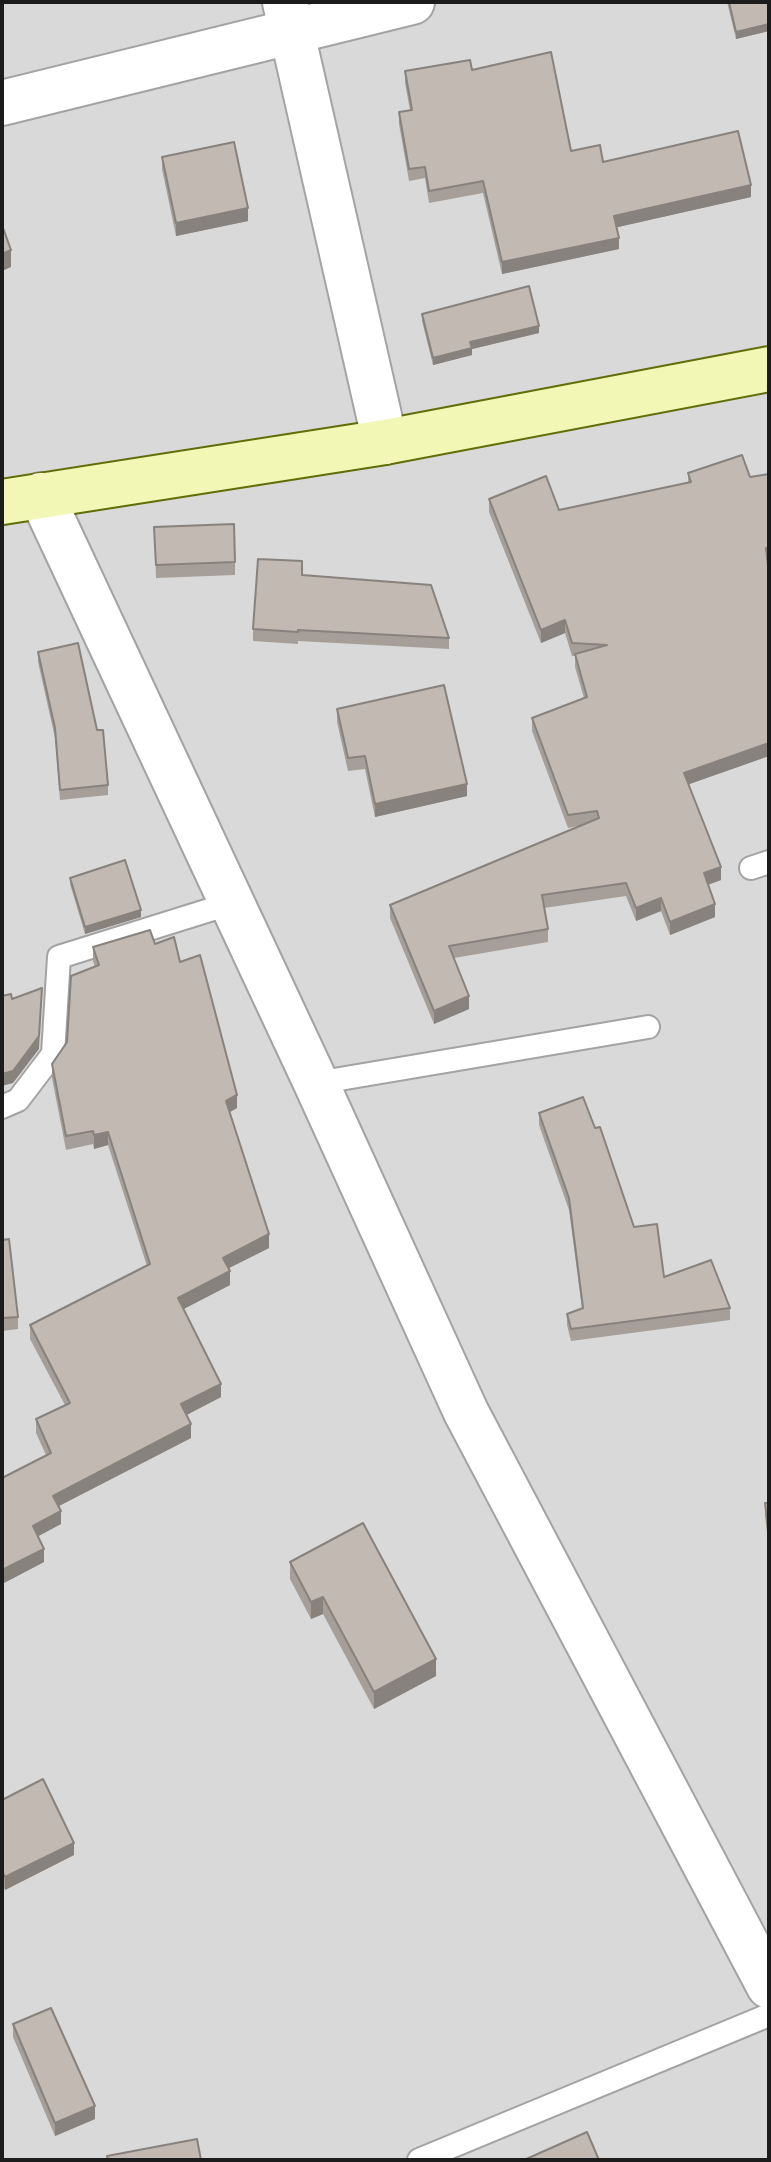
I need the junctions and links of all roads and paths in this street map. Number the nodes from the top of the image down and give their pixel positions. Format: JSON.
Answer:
{"nodes":[{"id":1,"x":412,"y":2,"type":"edge"},
{"id":2,"x":289,"y":17,"type":"edge"},
{"id":3,"x":2,"y":103,"type":"edge"},
{"id":4,"x":769,"y":369,"type":"edge"},
{"id":5,"x":385,"y":442,"type":"junction"},
{"id":6,"x":22,"y":498,"type":"edge"},
{"id":7,"x":232,"y":903,"type":"junction"},
{"id":8,"x":648,"y":1027,"type":"dead end"},
{"id":9,"x":316,"y":1083,"type":"junction"},
{"id":10,"x":2,"y":1107,"type":"edge"},
{"id":11,"x":769,"y":1986,"type":"edge"},
{"id":12,"x":769,"y":2015,"type":"edge"},
{"id":13,"x":419,"y":2160,"type":"edge"}],
"edges":[{"from":1,"to":2,"type":"street"},
{"from":2,"to":3,"type":"street"},
{"from":2,"to":5,"type":"street"},
{"from":4,"to":5,"type":"street"},
{"from":5,"to":6,"type":"street"},
{"from":6,"to":7,"type":"street"},
{"from":7,"to":9,"type":"street"},
{"from":7,"to":10,"type":"lane"},
{"from":8,"to":9,"type":"lane"},
{"from":9,"to":11,"type":"street"},
{"from":12,"to":13,"type":"lane"}]}
